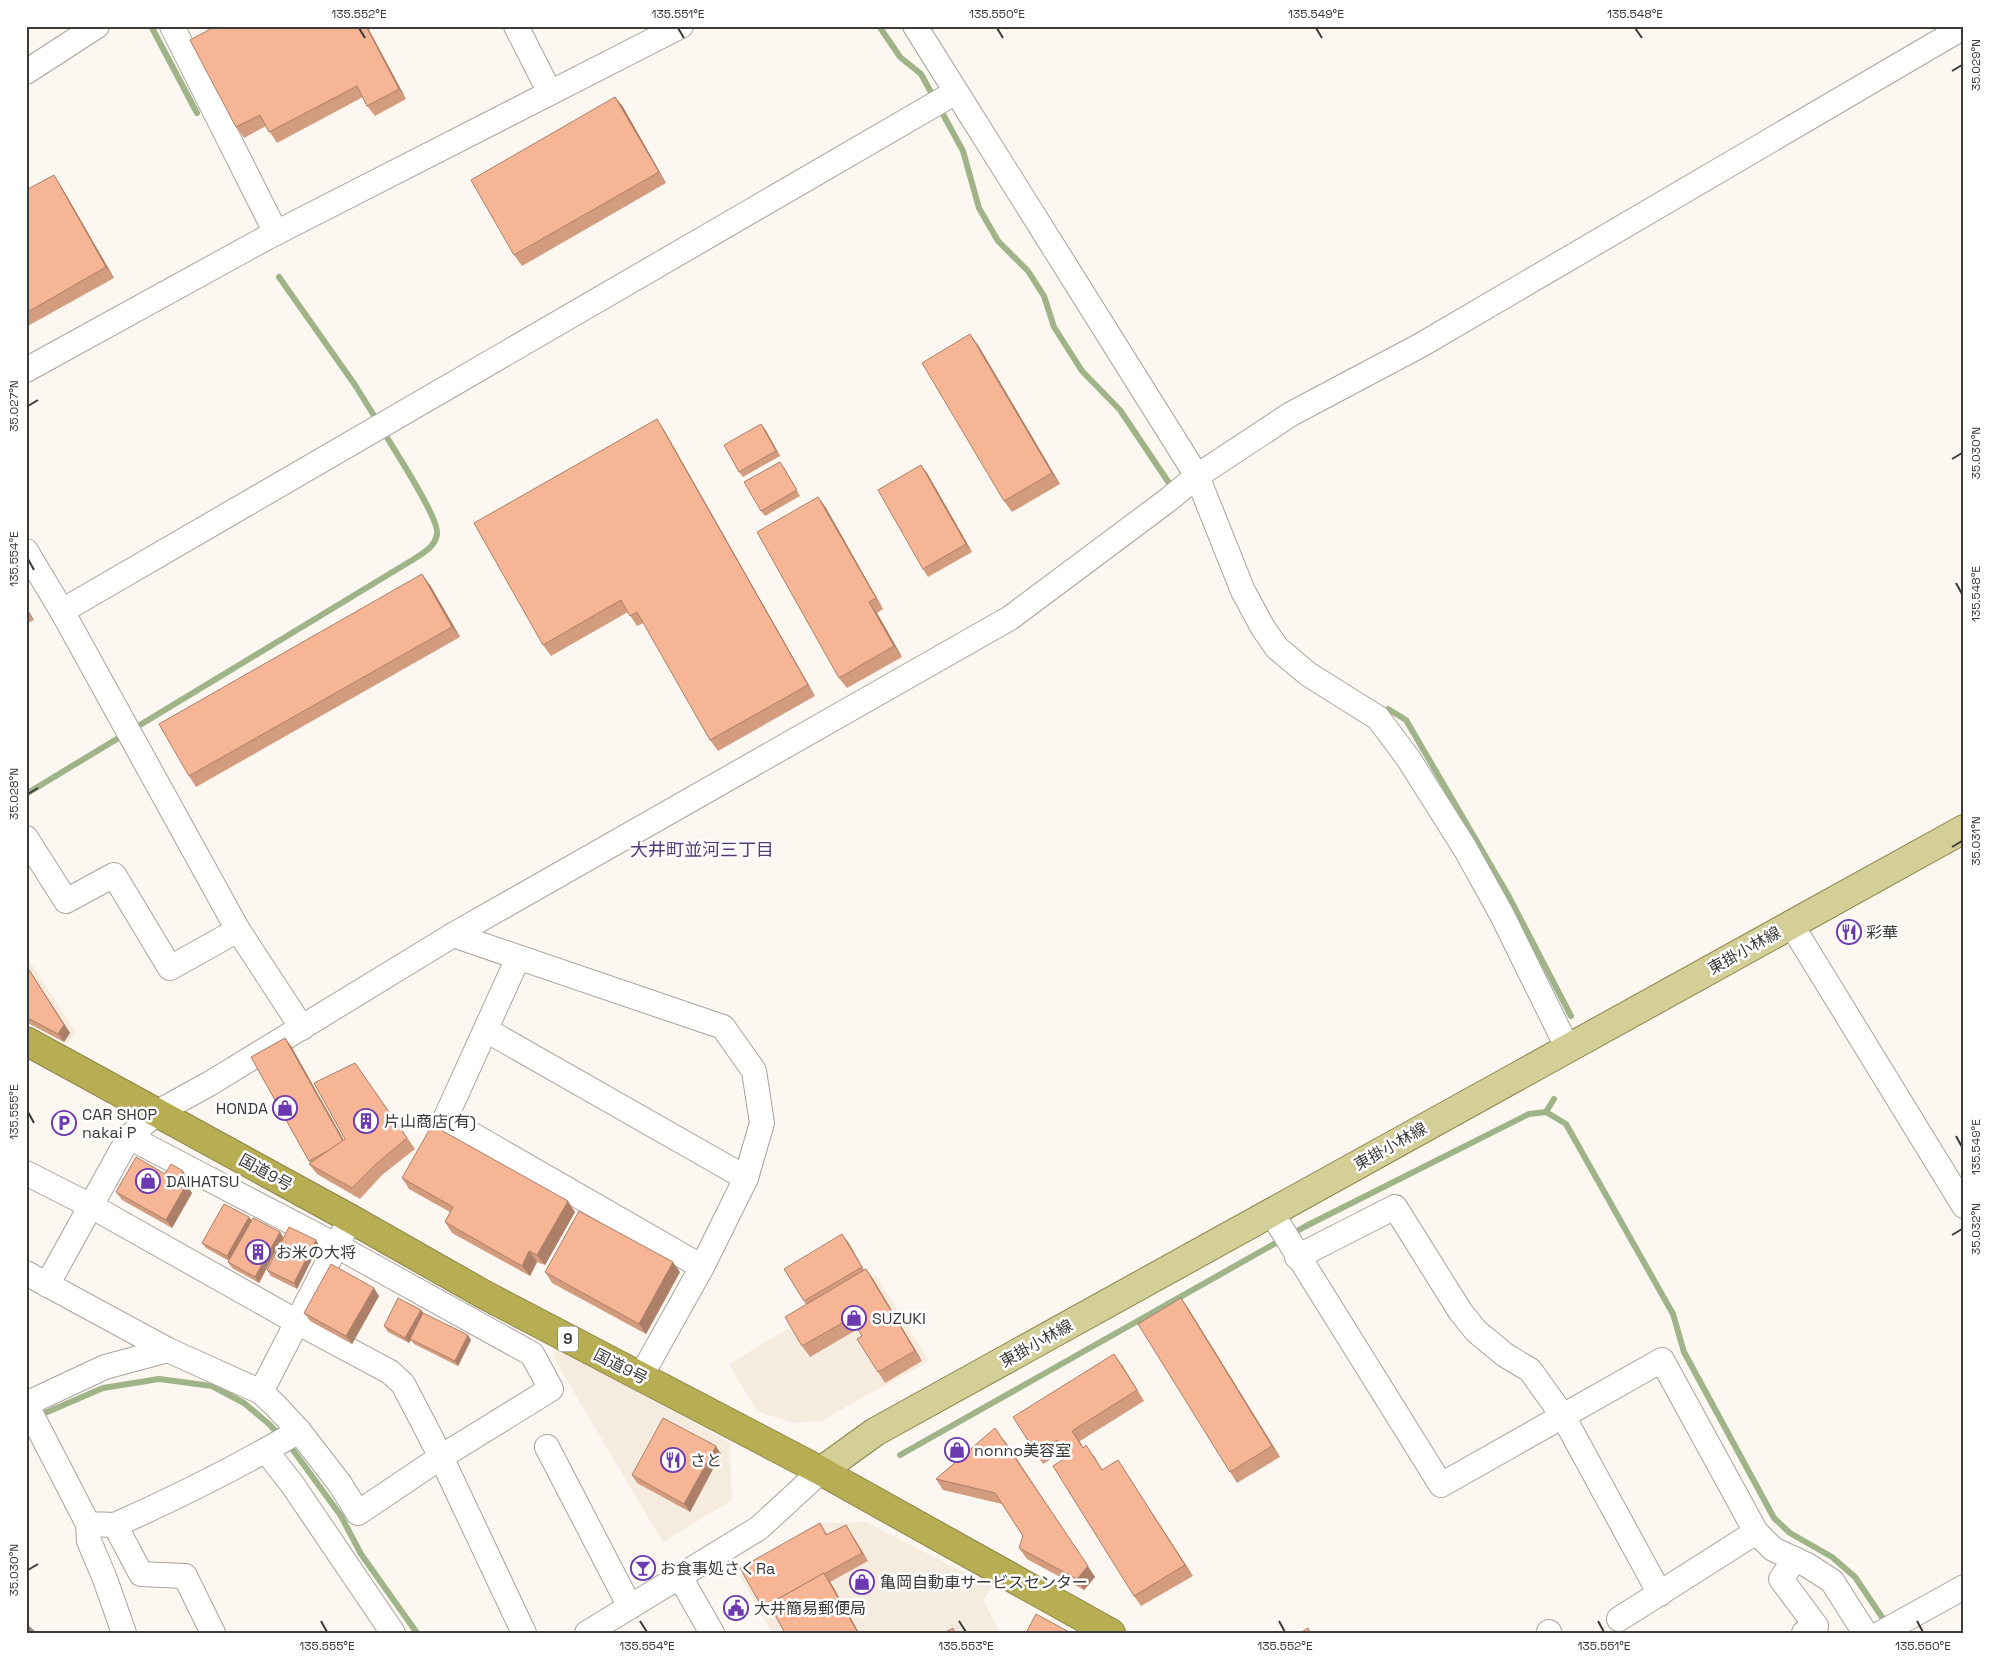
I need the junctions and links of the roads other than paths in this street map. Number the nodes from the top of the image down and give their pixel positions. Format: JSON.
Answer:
{"nodes":[{"id":1,"x":97,"y":26,"type":"edge"},
{"id":2,"x":172,"y":26,"type":"edge"},
{"id":3,"x":516,"y":26,"type":"edge"},
{"id":4,"x":681,"y":26,"type":"edge"},
{"id":5,"x":915,"y":26,"type":"edge"},
{"id":6,"x":1964,"y":28,"type":"edge"},
{"id":7,"x":26,"y":72,"type":"edge"},
{"id":8,"x":956,"y":92,"type":"junction"},
{"id":9,"x":550,"y":93,"type":"junction"},
{"id":10,"x":276,"y":233,"type":"junction"},
{"id":11,"x":26,"y":370,"type":"edge"},
{"id":12,"x":1197,"y":476,"type":"junction"},
{"id":13,"x":26,"y":551,"type":"edge"},
{"id":14,"x":62,"y":611,"type":"junction"},
{"id":15,"x":1964,"y":829,"type":"edge"},
{"id":16,"x":26,"y":838,"type":"edge"},
{"id":17,"x":1792,"y":924,"type":"junction"},
{"id":18,"x":238,"y":930,"type":"junction"},
{"id":19,"x":454,"y":936,"type":"junction"},
{"id":20,"x":518,"y":958,"type":"junction"},
{"id":21,"x":302,"y":1028,"type":"junction"},
{"id":22,"x":486,"y":1030,"type":"junction"},
{"id":23,"x":26,"y":1041,"type":"edge"},
{"id":24,"x":1568,"y":1048,"type":"junction"},
{"id":25,"x":156,"y":1113,"type":"junction"},
{"id":26,"x":129,"y":1137,"type":"junction"},
{"id":27,"x":26,"y":1173,"type":"edge"},
{"id":28,"x":746,"y":1178,"type":"junction"},
{"id":29,"x":91,"y":1206,"type":"junction"},
{"id":30,"x":1964,"y":1206,"type":"edge"},
{"id":31,"x":1271,"y":1212,"type":"junction"},
{"id":32,"x":350,"y":1219,"type":"junction"},
{"id":33,"x":337,"y":1246,"type":"junction"},
{"id":34,"x":1298,"y":1257,"type":"junction"},
{"id":35,"x":702,"y":1268,"type":"junction"},
{"id":36,"x":26,"y":1273,"type":"edge"},
{"id":37,"x":47,"y":1285,"type":"junction"},
{"id":38,"x":297,"y":1322,"type":"junction"},
{"id":39,"x":168,"y":1350,"type":"junction"},
{"id":40,"x":641,"y":1376,"type":"junction"},
{"id":41,"x":261,"y":1392,"type":"junction"},
{"id":42,"x":26,"y":1404,"type":"edge"},
{"id":43,"x":1563,"y":1416,"type":"junction"},
{"id":44,"x":299,"y":1431,"type":"junction"},
{"id":45,"x":35,"y":1442,"type":"edge"},
{"id":46,"x":547,"y":1447,"type":"dead end"},
{"id":47,"x":266,"y":1451,"type":"junction"},
{"id":48,"x":441,"y":1457,"type":"junction"},
{"id":49,"x":821,"y":1471,"type":"junction"},
{"id":50,"x":88,"y":1524,"type":"junction"},
{"id":51,"x":115,"y":1525,"type":"junction"},
{"id":52,"x":1756,"y":1532,"type":"junction"},
{"id":53,"x":1795,"y":1559,"type":"junction"},
{"id":54,"x":680,"y":1577,"type":"junction"},
{"id":55,"x":1964,"y":1587,"type":"edge"},
{"id":56,"x":1660,"y":1594,"type":"junction"},
{"id":57,"x":630,"y":1607,"type":"junction"},
{"id":58,"x":1619,"y":1620,"type":"dead end"},
{"id":59,"x":124,"y":1633,"type":"edge"},
{"id":60,"x":212,"y":1633,"type":"edge"},
{"id":61,"x":394,"y":1633,"type":"edge"},
{"id":62,"x":524,"y":1633,"type":"edge"},
{"id":63,"x":587,"y":1633,"type":"edge"},
{"id":64,"x":712,"y":1633,"type":"edge"},
{"id":65,"x":1111,"y":1633,"type":"edge"},
{"id":66,"x":1804,"y":1633,"type":"edge"},
{"id":67,"x":1865,"y":1633,"type":"edge"},
{"id":68,"x":1881,"y":1633,"type":"edge"}],
"edges":[{"from":1,"to":7,"type":"street"},
{"from":2,"to":10,"type":"street"},
{"from":3,"to":9,"type":"street"},
{"from":4,"to":9,"type":"street"},
{"from":5,"to":8,"type":"street"},
{"from":6,"to":12,"type":"street"},
{"from":8,"to":12,"type":"street"},
{"from":8,"to":14,"type":"street"},
{"from":9,"to":10,"type":"street"},
{"from":10,"to":11,"type":"street"},
{"from":12,"to":19,"type":"street"},
{"from":12,"to":24,"type":"street"},
{"from":13,"to":14,"type":"street"},
{"from":14,"to":18,"type":"street"},
{"from":15,"to":17,"type":"main road","name":"東掛小林線"},
{"from":16,"to":18,"type":"street"},
{"from":17,"to":24,"type":"main road","name":"東掛小林線"},
{"from":17,"to":30,"type":"street"},
{"from":18,"to":21,"type":"street"},
{"from":19,"to":20,"type":"street"},
{"from":19,"to":21,"type":"street"},
{"from":20,"to":22,"type":"street"},
{"from":20,"to":28,"type":"street"},
{"from":21,"to":25,"type":"street"},
{"from":22,"to":28,"type":"street"},
{"from":22,"to":35,"type":"street"},
{"from":23,"to":25,"type":"highway","name":"国道9号","number":"9"},
{"from":24,"to":31,"type":"main road","name":"東掛小林線"},
{"from":25,"to":26,"type":"street"},
{"from":25,"to":32,"type":"highway","name":"国道9号","number":"9"},
{"from":26,"to":29,"type":"street"},
{"from":26,"to":33,"type":"street"},
{"from":27,"to":29,"type":"street"},
{"from":28,"to":35,"type":"street"},
{"from":29,"to":37,"type":"street"},
{"from":29,"to":38,"type":"street"},
{"from":31,"to":34,"type":"street"},
{"from":31,"to":49,"type":"main road","name":"東掛小林線"},
{"from":32,"to":33,"type":"street"},
{"from":32,"to":40,"type":"highway","name":"国道9号","number":"9"},
{"from":33,"to":38,"type":"street"},
{"from":33,"to":48,"type":"street"},
{"from":34,"to":43,"type":"street"},
{"from":34,"to":43,"type":"street"},
{"from":35,"to":40,"type":"street"},
{"from":36,"to":37,"type":"street"},
{"from":37,"to":39,"type":"street"},
{"from":38,"to":41,"type":"street"},
{"from":38,"to":48,"type":"street"},
{"from":39,"to":41,"type":"street"},
{"from":39,"to":42,"type":"street"},
{"from":40,"to":49,"type":"highway","name":"国道9号","number":"9"},
{"from":41,"to":44,"type":"street"},
{"from":42,"to":45,"type":"street"},
{"from":43,"to":52,"type":"street"},
{"from":43,"to":56,"type":"street"},
{"from":44,"to":47,"type":"street"},
{"from":44,"to":48,"type":"street"},
{"from":45,"to":50,"type":"street"},
{"from":46,"to":57,"type":"street"},
{"from":47,"to":51,"type":"street"},
{"from":47,"to":61,"type":"street"},
{"from":48,"to":62,"type":"street"},
{"from":49,"to":54,"type":"street"},
{"from":49,"to":65,"type":"highway","name":"国道9号","number":"9"},
{"from":50,"to":51,"type":"street"},
{"from":50,"to":59,"type":"street"},
{"from":51,"to":60,"type":"street"},
{"from":52,"to":53,"type":"street"},
{"from":52,"to":56,"type":"street"},
{"from":53,"to":66,"type":"street"},
{"from":53,"to":67,"type":"street"},
{"from":54,"to":57,"type":"street"},
{"from":54,"to":64,"type":"street"},
{"from":55,"to":68,"type":"street"},
{"from":56,"to":58,"type":"street"},
{"from":57,"to":63,"type":"street"}]}
